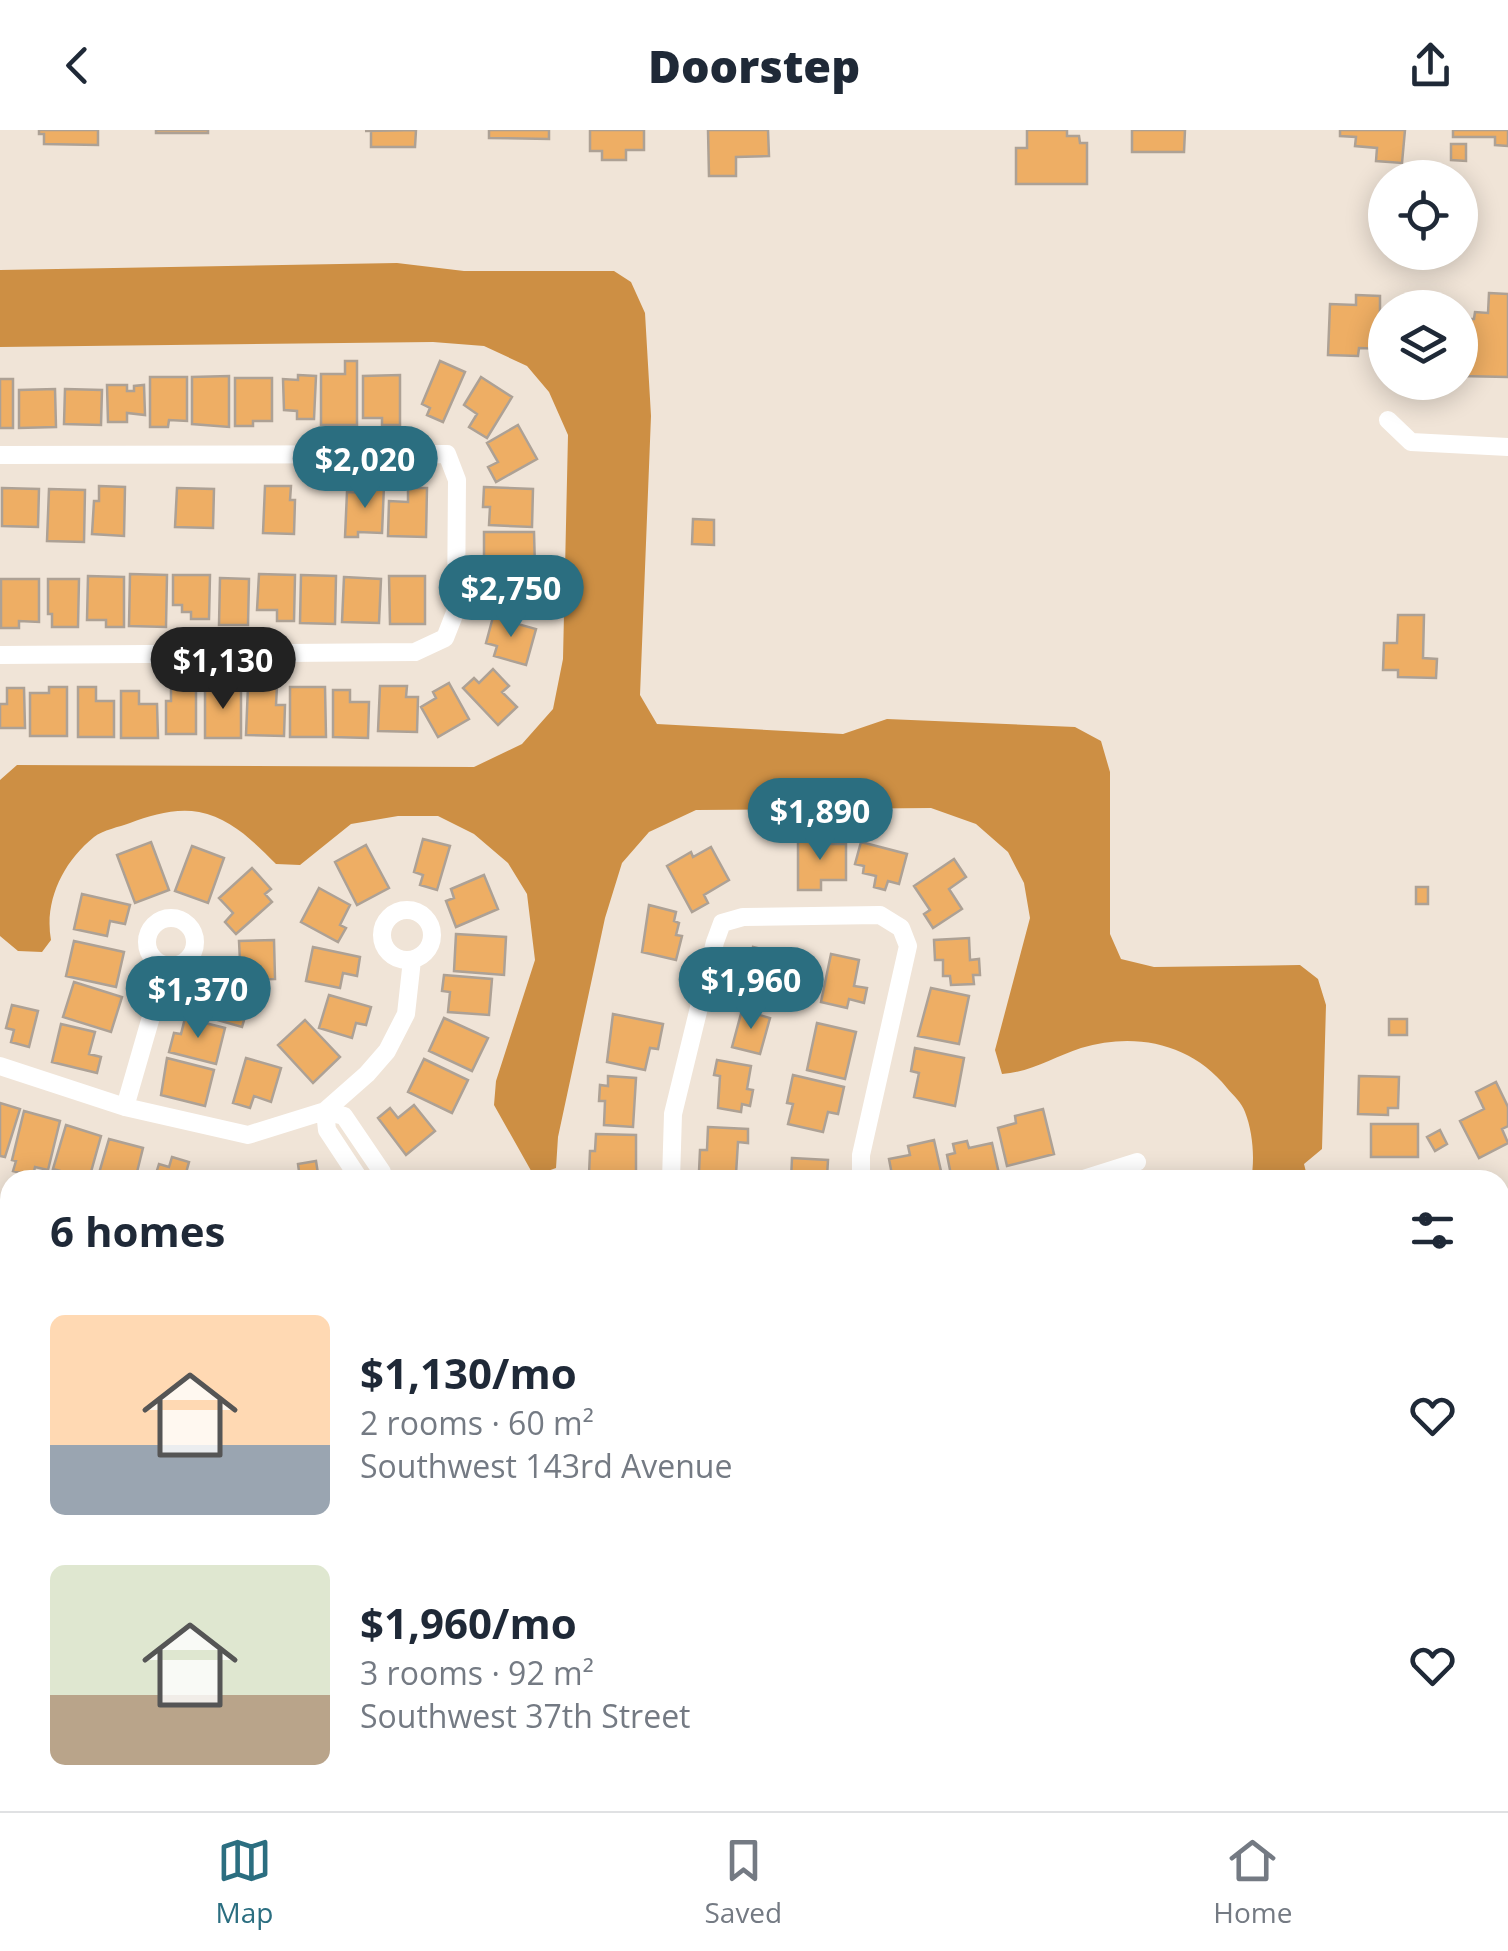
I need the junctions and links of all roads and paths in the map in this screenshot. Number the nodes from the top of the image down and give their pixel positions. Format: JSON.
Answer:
{"nodes":[{"id":1,"x":1388,"y":420,"type":"dead end"},
{"id":2,"x":1508,"y":447,"type":"edge"},
{"id":3,"x":0,"y":455,"type":"edge"},
{"id":4,"x":0,"y":655,"type":"edge"},
{"id":5,"x":412,"y":960,"type":"dead end"},
{"id":6,"x":166,"y":965,"type":"dead end"},
{"id":7,"x":0,"y":1066,"type":"edge"},
{"id":8,"x":124,"y":1107,"type":"junction"},
{"id":9,"x":324,"y":1111,"type":"junction"},
{"id":10,"x":1137,"y":1162,"type":"dead end"},
{"id":11,"x":353,"y":1170,"type":"edge"},
{"id":12,"x":381,"y":1170,"type":"edge"},
{"id":13,"x":671,"y":1170,"type":"edge"},
{"id":14,"x":861,"y":1170,"type":"edge"},
{"id":15,"x":1112,"y":1170,"type":"edge"}],
"edges":[{"from":1,"to":2,"type":"street"},
{"from":3,"to":4,"type":"street"},
{"from":5,"to":9,"type":"street"},
{"from":6,"to":8,"type":"street"},
{"from":7,"to":8,"type":"street"},
{"from":8,"to":9,"type":"street"},
{"from":9,"to":11,"type":"street"},
{"from":9,"to":12,"type":"street"},
{"from":10,"to":15,"type":"street"},
{"from":13,"to":14,"type":"street"}]}
